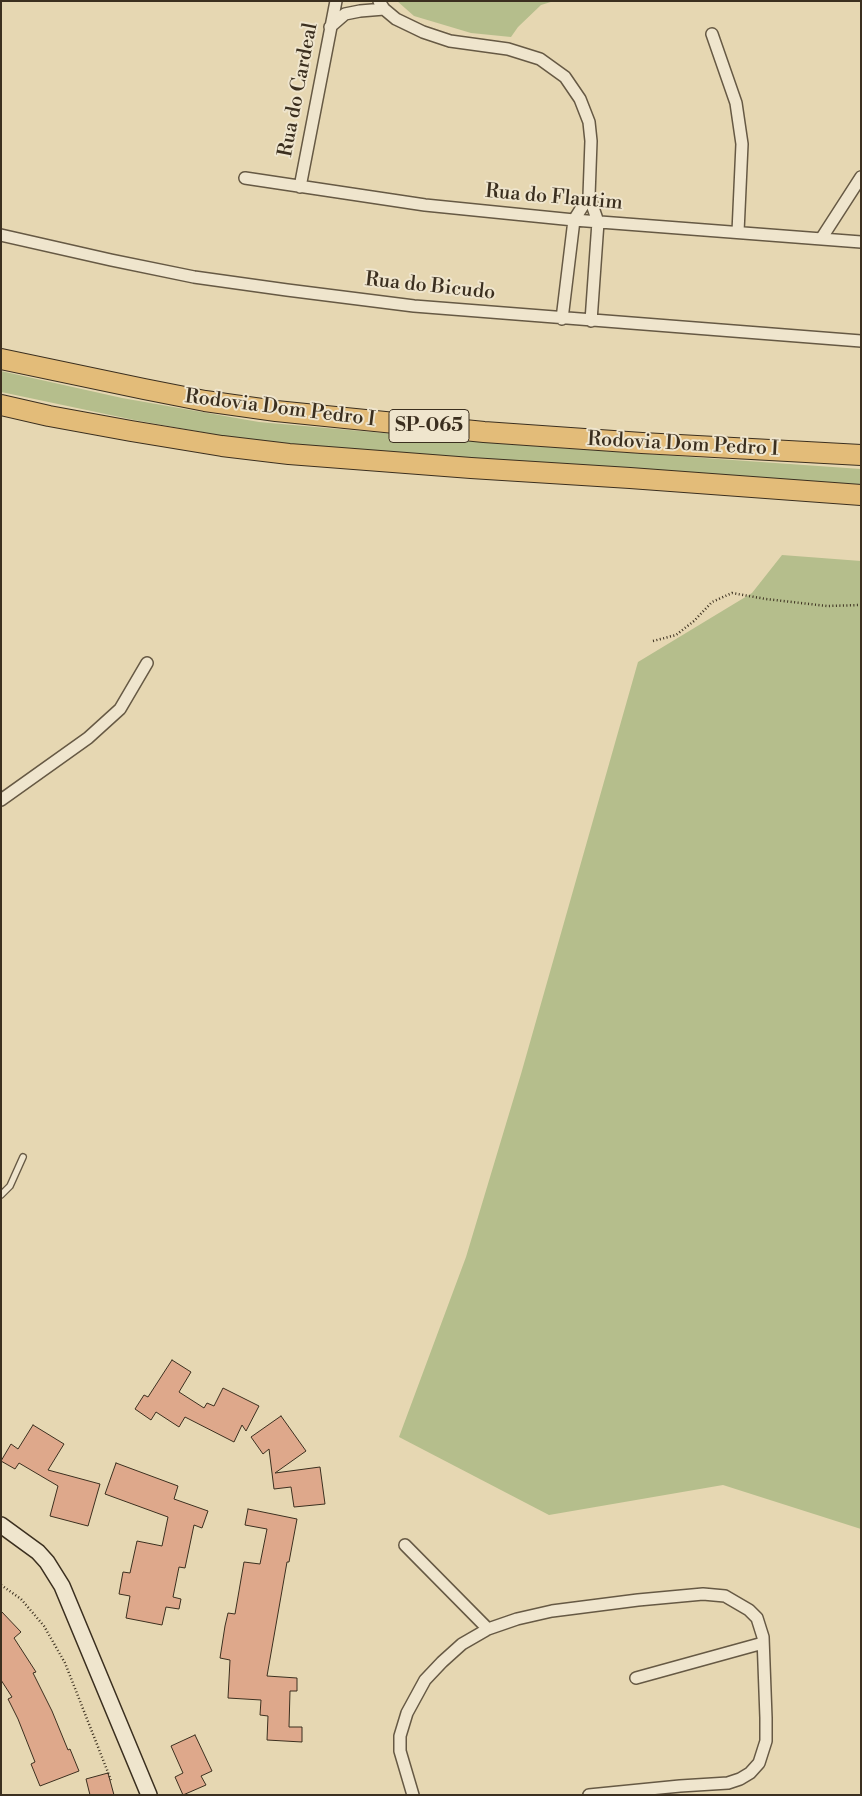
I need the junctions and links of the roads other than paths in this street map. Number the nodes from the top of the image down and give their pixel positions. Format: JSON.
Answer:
{"nodes":[{"id":1,"x":336,"y":1,"type":"edge"},
{"id":2,"x":382,"y":5,"type":"edge"},
{"id":3,"x":330,"y":27,"type":"junction"},
{"id":4,"x":712,"y":34,"type":"dead end"},
{"id":5,"x":861,"y":177,"type":"edge"},
{"id":6,"x":245,"y":178,"type":"dead end"},
{"id":7,"x":300,"y":187,"type":"junction"},
{"id":8,"x":589,"y":196,"type":"junction"},
{"id":9,"x":574,"y":220,"type":"junction"},
{"id":10,"x":598,"y":222,"type":"junction"},
{"id":11,"x":738,"y":232,"type":"junction"},
{"id":12,"x":1,"y":235,"type":"edge"},
{"id":13,"x":821,"y":239,"type":"junction"},
{"id":14,"x":861,"y":242,"type":"edge"},
{"id":15,"x":562,"y":318,"type":"junction"},
{"id":16,"x":591,"y":321,"type":"junction"},
{"id":17,"x":861,"y":341,"type":"edge"},
{"id":18,"x":1,"y":359,"type":"edge"},
{"id":19,"x":1,"y":405,"type":"edge"},
{"id":20,"x":861,"y":448,"type":"edge"},
{"id":21,"x":787,"y":451,"type":"junction"},
{"id":22,"x":861,"y":455,"type":"edge"},
{"id":23,"x":861,"y":495,"type":"edge"},
{"id":24,"x":146,"y":663,"type":"dead end"},
{"id":25,"x":1,"y":800,"type":"edge"},
{"id":26,"x":23,"y":1157,"type":"dead end"},
{"id":27,"x":1,"y":1195,"type":"edge"},
{"id":28,"x":1,"y":1525,"type":"edge"},
{"id":29,"x":405,"y":1545,"type":"dead end"},
{"id":30,"x":488,"y":1629,"type":"junction"},
{"id":31,"x":763,"y":1643,"type":"junction"},
{"id":32,"x":636,"y":1678,"type":"dead end"},
{"id":33,"x":149,"y":1795,"type":"edge"},
{"id":34,"x":413,"y":1795,"type":"edge"},
{"id":35,"x":589,"y":1795,"type":"edge"}],
"edges":[{"from":1,"to":3,"type":"street","name":"Rua do Cardeal"},
{"from":2,"to":3,"type":"street"},
{"from":2,"to":8,"type":"street"},
{"from":3,"to":7,"type":"street","name":"Rua do Cardeal"},
{"from":4,"to":11,"type":"street"},
{"from":5,"to":13,"type":"street"},
{"from":6,"to":7,"type":"street","name":"Rua do Flautim"},
{"from":7,"to":9,"type":"street","name":"Rua do Flautim"},
{"from":8,"to":9,"type":"street"},
{"from":8,"to":10,"type":"street"},
{"from":9,"to":10,"type":"street","name":"Rua do Flautim"},
{"from":9,"to":15,"type":"street"},
{"from":10,"to":11,"type":"street","name":"Rua do Flautim"},
{"from":10,"to":16,"type":"street"},
{"from":11,"to":13,"type":"street","name":"Rua do Flautim"},
{"from":12,"to":15,"type":"street","name":"Rua do Bicudo"},
{"from":13,"to":14,"type":"street","name":"Rua do Flautim"},
{"from":15,"to":16,"type":"street","name":"Rua do Bicudo"},
{"from":16,"to":17,"type":"street","name":"Rua do Bicudo"},
{"from":18,"to":21,"type":"highway","name":"Rodovia Dom Pedro I","number":"SP-065"},
{"from":19,"to":23,"type":"highway","name":"Rodovia Dom Pedro I","number":"SP-065"},
{"from":20,"to":21,"type":"highway"},
{"from":21,"to":22,"type":"highway","name":"Rodovia Dom Pedro I","number":"SP-065"},
{"from":24,"to":25,"type":"street"},
{"from":26,"to":27,"type":"lane"},
{"from":28,"to":33,"type":"street"},
{"from":29,"to":30,"type":"street"},
{"from":30,"to":31,"type":"street"},
{"from":30,"to":34,"type":"street"},
{"from":31,"to":32,"type":"street"},
{"from":31,"to":35,"type":"street"}]}
